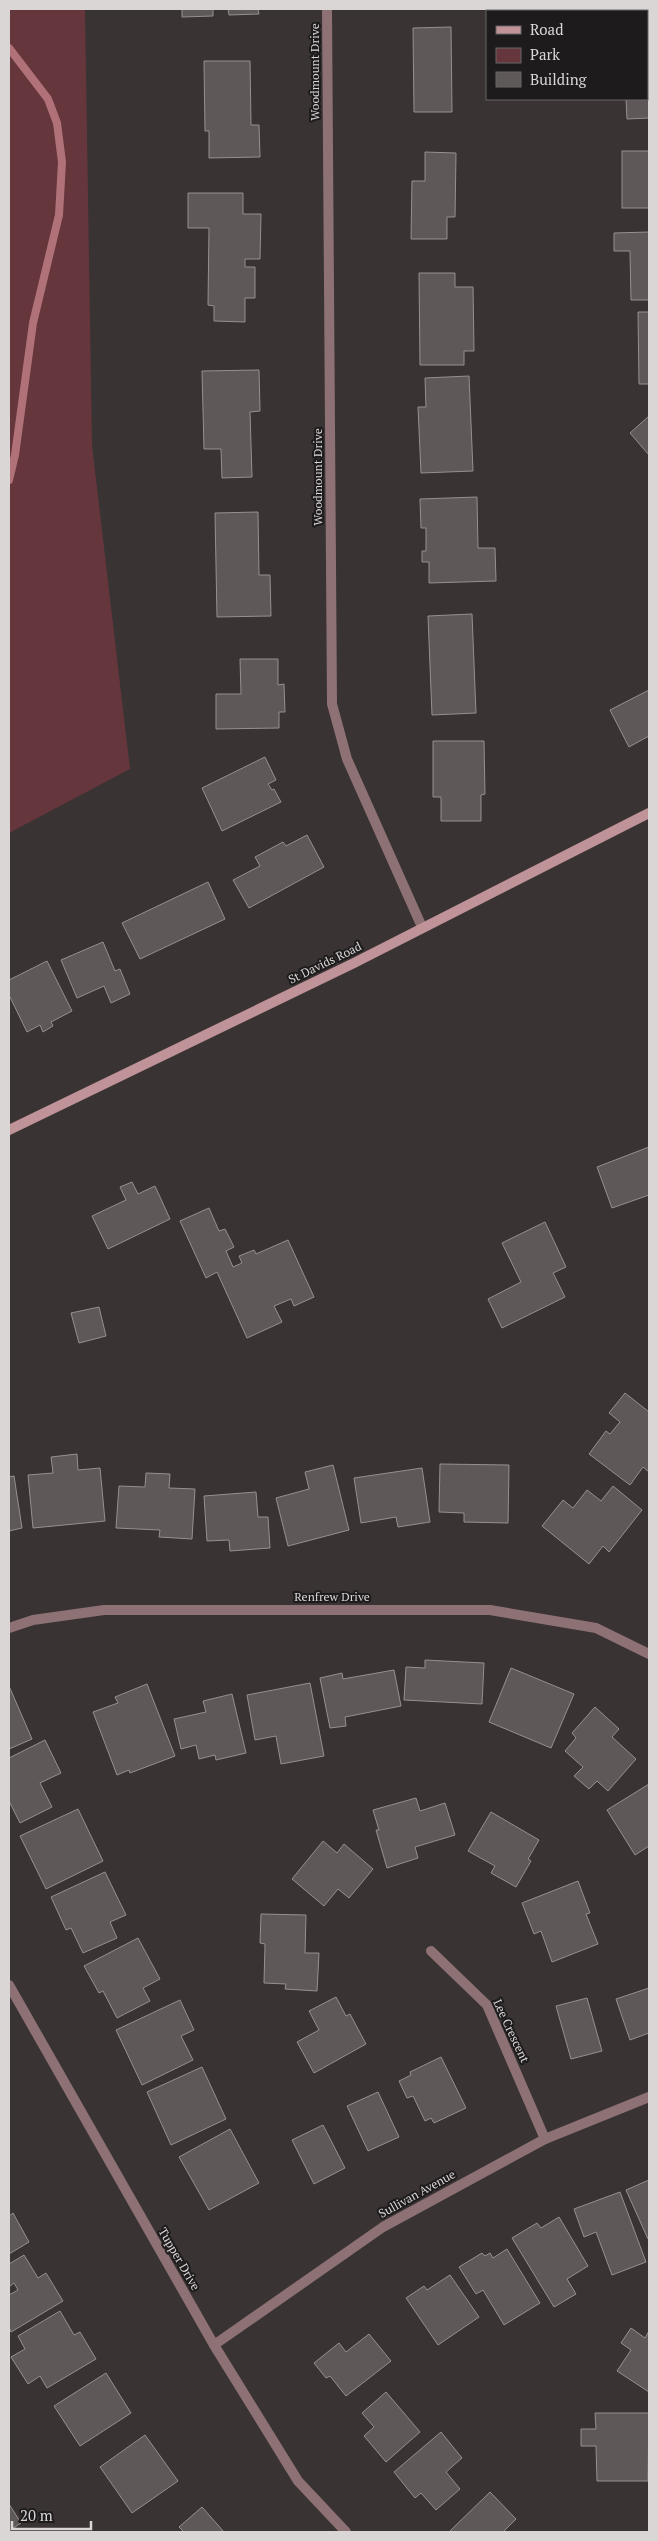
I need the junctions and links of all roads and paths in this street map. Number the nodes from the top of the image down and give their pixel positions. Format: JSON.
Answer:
{"nodes":[{"id":1,"x":327,"y":9,"type":"edge"},
{"id":2,"x":649,"y":813,"type":"edge"},
{"id":3,"x":422,"y":927,"type":"junction"},
{"id":4,"x":9,"y":1130,"type":"edge"},
{"id":5,"x":9,"y":1628,"type":"edge"},
{"id":6,"x":649,"y":1654,"type":"edge"},
{"id":7,"x":431,"y":1951,"type":"dead end"},
{"id":8,"x":9,"y":1986,"type":"edge"},
{"id":9,"x":649,"y":2097,"type":"edge"},
{"id":10,"x":545,"y":2139,"type":"junction"},
{"id":11,"x":214,"y":2345,"type":"junction"},
{"id":12,"x":346,"y":2532,"type":"edge"}],
"edges":[{"from":1,"to":3,"type":"street","name":"Woodmount Drive"},
{"from":2,"to":3,"type":"main road","name":"St Davids Road"},
{"from":3,"to":4,"type":"main road","name":"St Davids Road"},
{"from":5,"to":6,"type":"street","name":"Renfrew Drive"},
{"from":7,"to":10,"type":"street","name":"Lee Crescent"},
{"from":8,"to":11,"type":"street","name":"Tupper Drive"},
{"from":9,"to":10,"type":"street","name":"Sullivan Avenue"},
{"from":10,"to":11,"type":"street","name":"Sullivan Avenue"},
{"from":11,"to":12,"type":"street","name":"Tupper Drive"}]}
